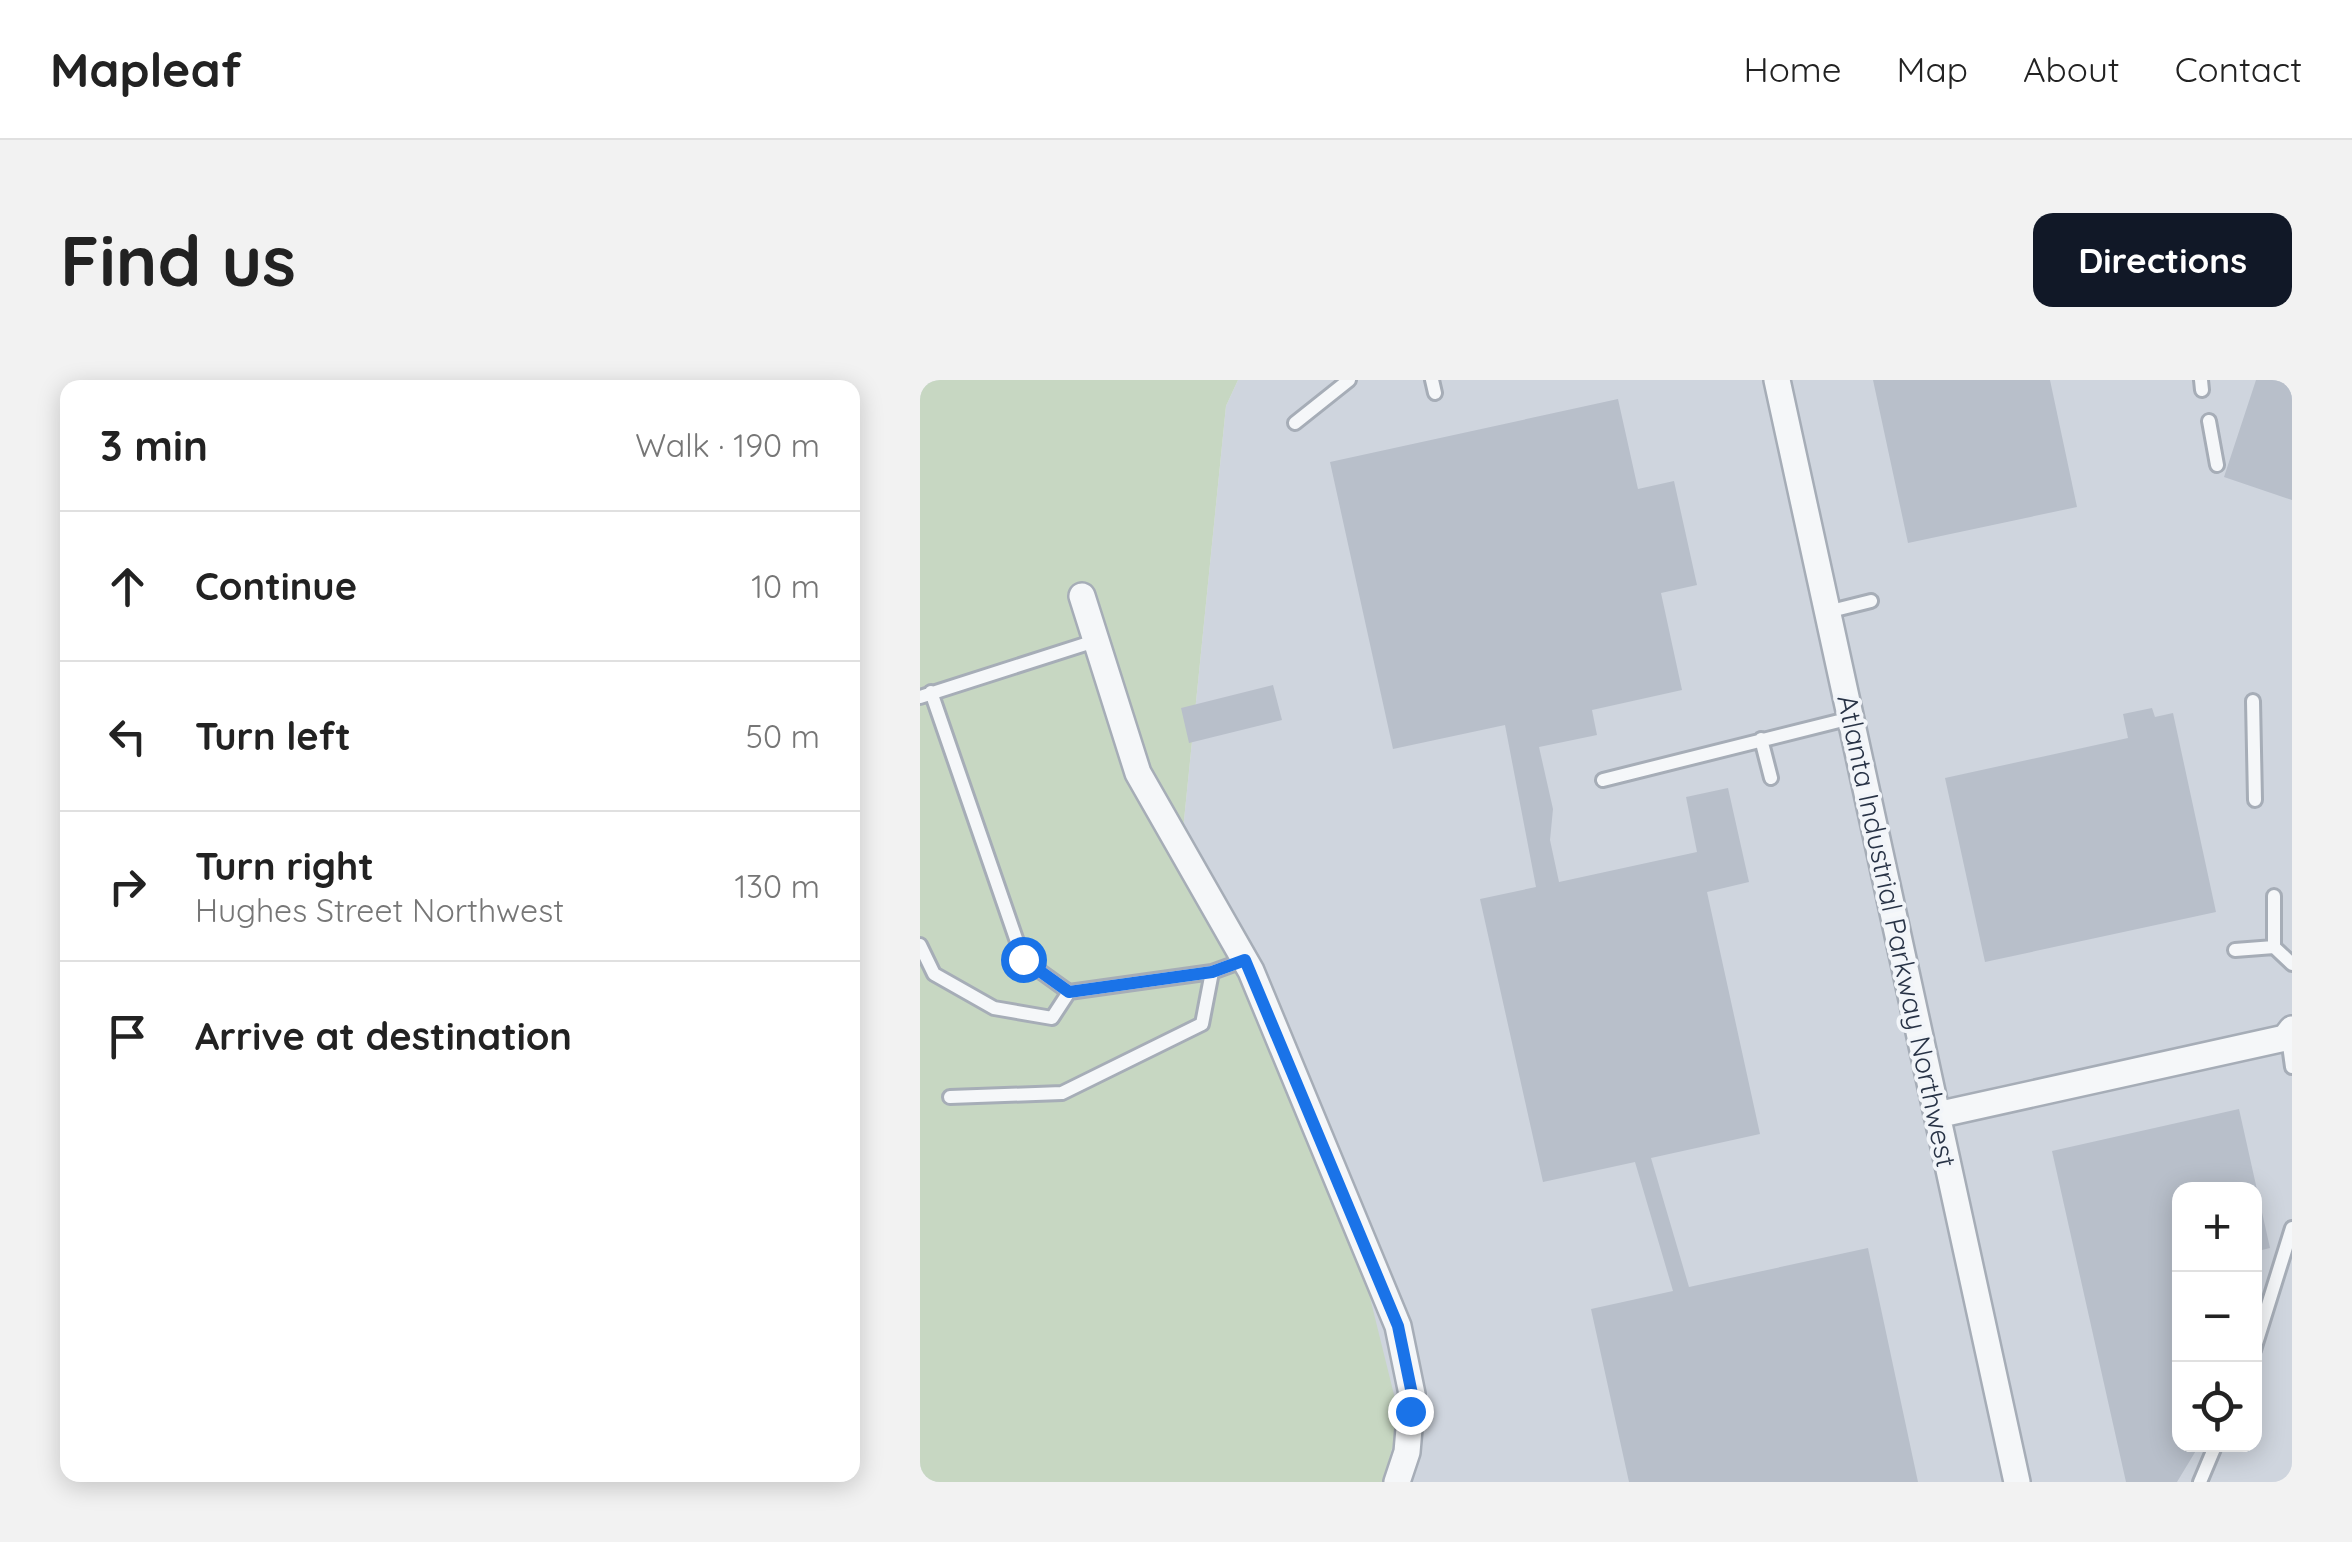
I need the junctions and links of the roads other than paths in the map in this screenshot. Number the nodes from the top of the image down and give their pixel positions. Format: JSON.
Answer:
{"nodes":[{"id":1,"x":1349,"y":380,"type":"edge"},
{"id":2,"x":1777,"y":380,"type":"edge"},
{"id":3,"x":2209,"y":422,"type":"dead end"},
{"id":4,"x":1294,"y":423,"type":"dead end"},
{"id":5,"x":2218,"y":465,"type":"dead end"},
{"id":6,"x":1082,"y":596,"type":"dead end"},
{"id":7,"x":1871,"y":601,"type":"dead end"},
{"id":8,"x":1828,"y":612,"type":"junction"},
{"id":9,"x":1098,"y":640,"type":"junction"},
{"id":10,"x":925,"y":694,"type":"edge"},
{"id":11,"x":2253,"y":700,"type":"dead end"},
{"id":12,"x":1851,"y":718,"type":"junction"},
{"id":13,"x":1761,"y":739,"type":"junction"},
{"id":14,"x":1771,"y":778,"type":"dead end"},
{"id":15,"x":1603,"y":780,"type":"dead end"},
{"id":16,"x":2255,"y":800,"type":"dead end"},
{"id":17,"x":2274,"y":896,"type":"dead end"},
{"id":18,"x":920,"y":945,"type":"edge"},
{"id":19,"x":2274,"y":947,"type":"junction"},
{"id":20,"x":2235,"y":950,"type":"dead end"},
{"id":21,"x":1245,"y":960,"type":"junction"},
{"id":22,"x":2292,"y":964,"type":"edge"},
{"id":23,"x":1212,"y":972,"type":"junction"},
{"id":24,"x":1069,"y":992,"type":"junction"},
{"id":25,"x":2290,"y":1035,"type":"edge"},
{"id":26,"x":2292,"y":1067,"type":"edge"},
{"id":27,"x":950,"y":1096,"type":"dead end"},
{"id":28,"x":1937,"y":1116,"type":"junction"},
{"id":29,"x":2292,"y":1228,"type":"edge"},
{"id":30,"x":2262,"y":1324,"type":"edge"},
{"id":31,"x":2213,"y":1452,"type":"edge"},
{"id":32,"x":1397,"y":1482,"type":"edge"},
{"id":33,"x":2017,"y":1482,"type":"edge"},
{"id":34,"x":2200,"y":1482,"type":"edge"}],
"edges":[{"from":1,"to":4,"type":"lane"},
{"from":2,"to":8,"type":"street","name":"Atlanta Industrial Parkway Northwest"},
{"from":3,"to":5,"type":"lane"},
{"from":6,"to":9,"type":"street"},
{"from":7,"to":8,"type":"lane"},
{"from":8,"to":12,"type":"street","name":"Atlanta Industrial Parkway Northwest"},
{"from":9,"to":10,"type":"lane"},
{"from":9,"to":21,"type":"street"},
{"from":10,"to":24,"type":"lane"},
{"from":11,"to":16,"type":"lane"},
{"from":12,"to":13,"type":"lane"},
{"from":12,"to":28,"type":"street","name":"Atlanta Industrial Parkway Northwest"},
{"from":13,"to":14,"type":"lane"},
{"from":13,"to":15,"type":"lane"},
{"from":17,"to":19,"type":"lane"},
{"from":18,"to":24,"type":"lane"},
{"from":19,"to":20,"type":"lane"},
{"from":19,"to":22,"type":"lane"},
{"from":21,"to":23,"type":"lane"},
{"from":21,"to":32,"type":"street"},
{"from":23,"to":24,"type":"lane"},
{"from":23,"to":27,"type":"lane"},
{"from":25,"to":26,"type":"lane"},
{"from":25,"to":28,"type":"street"},
{"from":28,"to":33,"type":"street","name":"Atlanta Industrial Parkway Northwest"},
{"from":29,"to":30,"type":"lane"},
{"from":31,"to":34,"type":"lane"}]}
